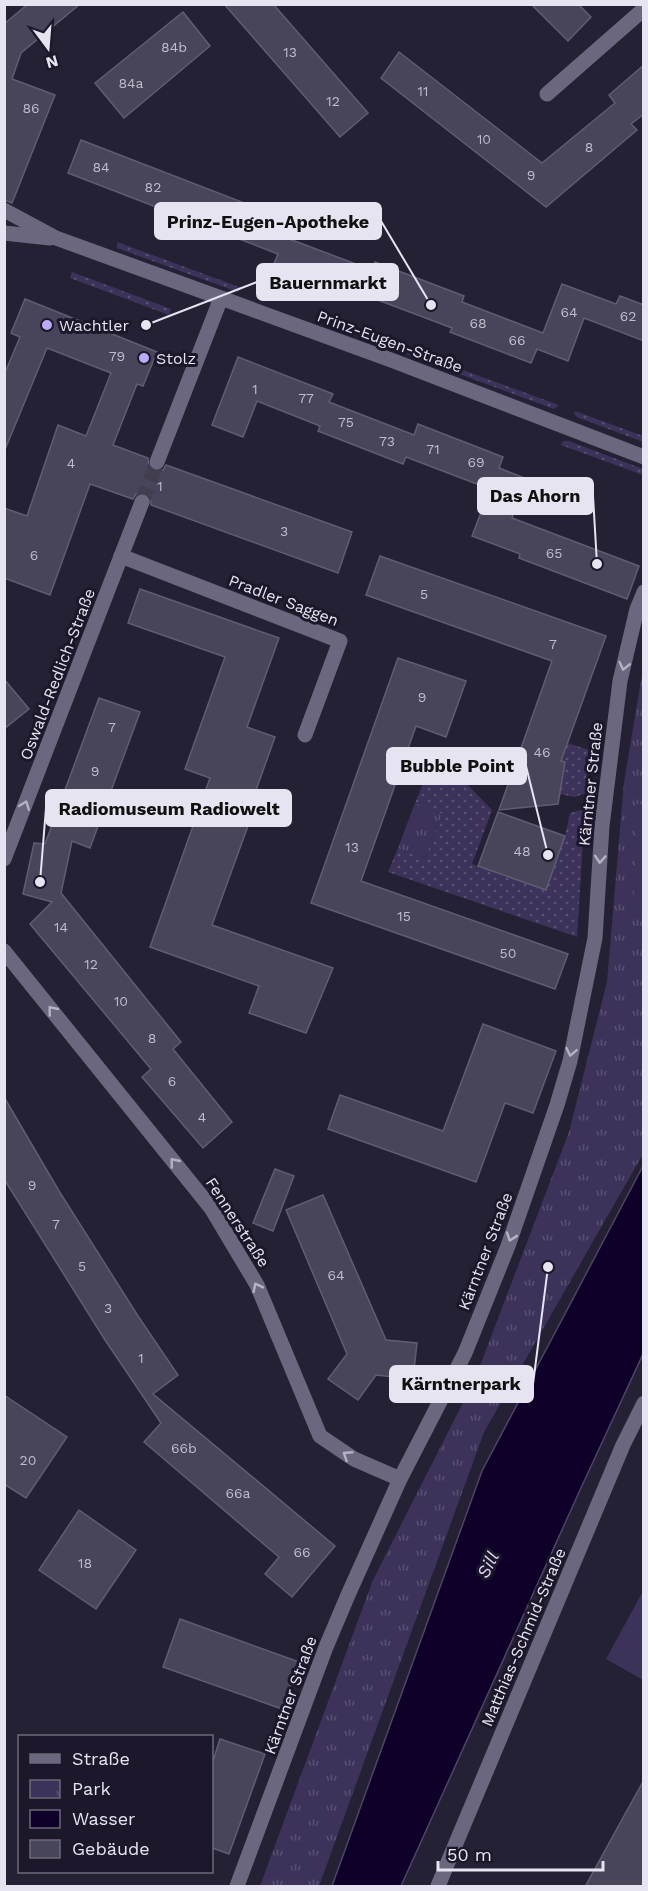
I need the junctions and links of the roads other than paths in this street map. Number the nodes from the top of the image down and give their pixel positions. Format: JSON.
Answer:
{"nodes":[{"id":1,"x":644,"y":9,"type":"edge"},
{"id":2,"x":547,"y":94,"type":"dead end"},
{"id":3,"x":4,"y":210,"type":"edge"},
{"id":4,"x":4,"y":233,"type":"edge"},
{"id":5,"x":56,"y":238,"type":"junction"},
{"id":6,"x":220,"y":298,"type":"junction"},
{"id":7,"x":644,"y":457,"type":"edge"},
{"id":8,"x":157,"y":462,"type":"tunnel mouth"},
{"id":9,"x":142,"y":502,"type":"tunnel mouth"},
{"id":10,"x":121,"y":556,"type":"junction"},
{"id":11,"x":644,"y":592,"type":"edge"},
{"id":12,"x":305,"y":735,"type":"dead end"},
{"id":13,"x":4,"y":859,"type":"edge"},
{"id":14,"x":4,"y":951,"type":"edge"},
{"id":15,"x":644,"y":1403,"type":"edge"},
{"id":16,"x":400,"y":1479,"type":"junction"},
{"id":17,"x":237,"y":1887,"type":"edge"},
{"id":18,"x":438,"y":1887,"type":"edge"}],
"edges":[{"from":1,"to":2,"type":"street"},
{"from":3,"to":5,"type":"street","name":"Prinz-Eugen-Straße"},
{"from":4,"to":5,"type":"street","name":"Prinz-Eugen-Straße"},
{"from":5,"to":6,"type":"street","name":"Prinz-Eugen-Straße"},
{"from":6,"to":7,"type":"street","name":"Prinz-Eugen-Straße"},
{"from":6,"to":8,"type":"street"},
{"from":9,"to":10,"type":"street","name":"Oswald-Redlich-Straße"},
{"from":10,"to":12,"type":"street","name":"Pradler Saggen"},
{"from":13,"to":10,"type":"street","name":"Oswald-Redlich-Straße","one_way":true},
{"from":11,"to":16,"type":"street","name":"Kärntner Straße","one_way":true},
{"from":16,"to":14,"type":"street","name":"Fennerstraße","one_way":true},
{"from":15,"to":18,"type":"street","name":"Matthias-Schmid-Straße"},
{"from":16,"to":17,"type":"street","name":"Kärntner Straße"}]}
